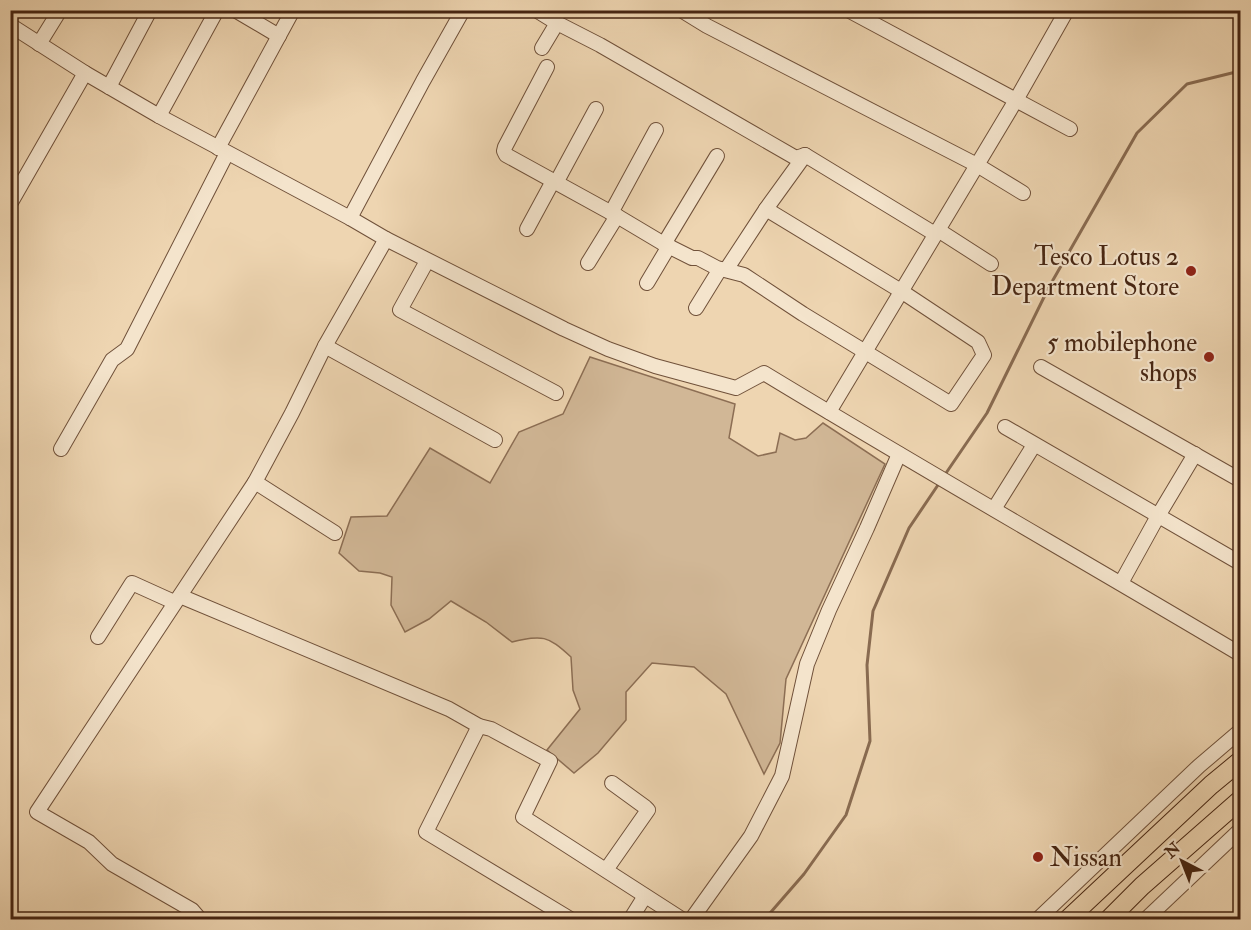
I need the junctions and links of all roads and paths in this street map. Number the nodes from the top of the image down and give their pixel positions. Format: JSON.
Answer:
{"nodes":[{"id":1,"x":60,"y":10,"type":"edge"},
{"id":2,"x":217,"y":10,"type":"edge"},
{"id":3,"x":235,"y":10,"type":"edge"},
{"id":4,"x":293,"y":10,"type":"edge"},
{"id":5,"x":463,"y":10,"type":"edge"},
{"id":6,"x":536,"y":10,"type":"edge"},
{"id":7,"x":681,"y":10,"type":"edge"},
{"id":8,"x":848,"y":10,"type":"edge"},
{"id":9,"x":1067,"y":10,"type":"edge"},
{"id":10,"x":149,"y":12,"type":"dead end"},
{"id":11,"x":558,"y":18,"type":"edge"},
{"id":12,"x":10,"y":25,"type":"edge"},
{"id":13,"x":279,"y":36,"type":"junction"},
{"id":14,"x":39,"y":44,"type":"junction"},
{"id":15,"x":542,"y":48,"type":"dead end"},
{"id":16,"x":548,"y":68,"type":"dead end"},
{"id":17,"x":85,"y":73,"type":"junction"},
{"id":18,"x":109,"y":87,"type":"junction"},
{"id":19,"x":1016,"y":100,"type":"junction"},
{"id":20,"x":596,"y":109,"type":"dead end"},
{"id":21,"x":159,"y":116,"type":"junction"},
{"id":22,"x":1070,"y":129,"type":"dead end"},
{"id":23,"x":656,"y":130,"type":"dead end"},
{"id":24,"x":223,"y":151,"type":"junction"},
{"id":25,"x":805,"y":155,"type":"junction"},
{"id":26,"x":717,"y":156,"type":"dead end"},
{"id":27,"x":976,"y":165,"type":"junction"},
{"id":28,"x":554,"y":182,"type":"junction"},
{"id":29,"x":1023,"y":193,"type":"dead end"},
{"id":30,"x":10,"y":204,"type":"edge"},
{"id":31,"x":766,"y":209,"type":"junction"},
{"id":32,"x":614,"y":214,"type":"junction"},
{"id":33,"x":350,"y":218,"type":"junction"},
{"id":34,"x":527,"y":229,"type":"dead end"},
{"id":35,"x":936,"y":232,"type":"junction"},
{"id":36,"x":386,"y":239,"type":"junction"},
{"id":37,"x":666,"y":245,"type":"junction"},
{"id":38,"x":428,"y":261,"type":"junction"},
{"id":39,"x":588,"y":263,"type":"dead end"},
{"id":40,"x":991,"y":264,"type":"dead end"},
{"id":41,"x":723,"y":269,"type":"junction"},
{"id":42,"x":647,"y":283,"type":"dead end"},
{"id":43,"x":901,"y":291,"type":"junction"},
{"id":44,"x":696,"y":308,"type":"dead end"},
{"id":45,"x":325,"y":346,"type":"junction"},
{"id":46,"x":865,"y":352,"type":"junction"},
{"id":47,"x":1041,"y":367,"type":"dead end"},
{"id":48,"x":556,"y":393,"type":"dead end"},
{"id":49,"x":829,"y":412,"type":"junction"},
{"id":50,"x":1005,"y":427,"type":"dead end"},
{"id":51,"x":495,"y":440,"type":"dead end"},
{"id":52,"x":1034,"y":445,"type":"junction"},
{"id":53,"x":61,"y":448,"type":"dead end"},
{"id":54,"x":1195,"y":453,"type":"junction"},
{"id":55,"x":899,"y":454,"type":"junction"},
{"id":56,"x":1240,"y":480,"type":"edge"},
{"id":57,"x":255,"y":482,"type":"junction"},
{"id":58,"x":994,"y":508,"type":"junction"},
{"id":59,"x":1158,"y":516,"type":"junction"},
{"id":60,"x":335,"y":533,"type":"dead end"},
{"id":61,"x":1240,"y":563,"type":"edge"},
{"id":62,"x":1121,"y":583,"type":"junction"},
{"id":63,"x":177,"y":599,"type":"junction"},
{"id":64,"x":98,"y":637,"type":"dead end"},
{"id":65,"x":1240,"y":654,"type":"edge"},
{"id":66,"x":479,"y":726,"type":"junction"},
{"id":67,"x":1240,"y":731,"type":"edge"},
{"id":68,"x":1240,"y":761,"type":"edge"},
{"id":69,"x":612,"y":783,"type":"dead end"},
{"id":70,"x":1240,"y":801,"type":"edge"},
{"id":71,"x":1240,"y":830,"type":"edge"},
{"id":72,"x":606,"y":870,"type":"junction"},
{"id":73,"x":645,"y":896,"type":"junction"},
{"id":74,"x":198,"y":920,"type":"edge"},
{"id":75,"x":572,"y":920,"type":"edge"},
{"id":76,"x":630,"y":920,"type":"edge"},
{"id":77,"x":683,"y":920,"type":"edge"},
{"id":78,"x":691,"y":920,"type":"edge"},
{"id":79,"x":1037,"y":920,"type":"edge"},
{"id":80,"x":1067,"y":920,"type":"edge"},
{"id":81,"x":1108,"y":920,"type":"edge"},
{"id":82,"x":1145,"y":920,"type":"edge"}],
"edges":[{"from":1,"to":14,"type":"street"},
{"from":2,"to":21,"type":"street"},
{"from":3,"to":13,"type":"street"},
{"from":4,"to":13,"type":"street"},
{"from":5,"to":33,"type":"street"},
{"from":6,"to":11,"type":"street"},
{"from":7,"to":27,"type":"street"},
{"from":8,"to":19,"type":"street"},
{"from":9,"to":19,"type":"street"},
{"from":10,"to":18,"type":"street"},
{"from":11,"to":15,"type":"street"},
{"from":11,"to":25,"type":"street"},
{"from":12,"to":14,"type":"street"},
{"from":13,"to":24,"type":"street"},
{"from":14,"to":17,"type":"street"},
{"from":16,"to":28,"type":"street"},
{"from":17,"to":18,"type":"street"},
{"from":17,"to":30,"type":"street"},
{"from":18,"to":21,"type":"street"},
{"from":19,"to":22,"type":"street"},
{"from":19,"to":27,"type":"street"},
{"from":20,"to":28,"type":"street"},
{"from":21,"to":24,"type":"street"},
{"from":23,"to":32,"type":"street"},
{"from":24,"to":33,"type":"street"},
{"from":24,"to":53,"type":"street"},
{"from":25,"to":31,"type":"street"},
{"from":25,"to":35,"type":"street"},
{"from":26,"to":37,"type":"street"},
{"from":27,"to":29,"type":"street"},
{"from":27,"to":35,"type":"street"},
{"from":28,"to":32,"type":"street"},
{"from":28,"to":34,"type":"street"},
{"from":31,"to":41,"type":"street"},
{"from":31,"to":43,"type":"street"},
{"from":32,"to":37,"type":"street"},
{"from":32,"to":39,"type":"street"},
{"from":33,"to":36,"type":"street"},
{"from":35,"to":40,"type":"street"},
{"from":35,"to":43,"type":"street"},
{"from":36,"to":38,"type":"street"},
{"from":36,"to":45,"type":"street"},
{"from":37,"to":41,"type":"street"},
{"from":37,"to":42,"type":"street"},
{"from":38,"to":48,"type":"street"},
{"from":38,"to":49,"type":"street"},
{"from":41,"to":44,"type":"street"},
{"from":41,"to":46,"type":"street"},
{"from":43,"to":46,"type":"street"},
{"from":43,"to":46,"type":"street"},
{"from":45,"to":51,"type":"street"},
{"from":45,"to":57,"type":"street"},
{"from":46,"to":49,"type":"street"},
{"from":47,"to":54,"type":"street"},
{"from":49,"to":55,"type":"street"},
{"from":50,"to":52,"type":"street"},
{"from":52,"to":58,"type":"street"},
{"from":52,"to":59,"type":"street"},
{"from":54,"to":56,"type":"street"},
{"from":54,"to":59,"type":"street"},
{"from":55,"to":58,"type":"street"},
{"from":55,"to":78,"type":"street"},
{"from":57,"to":60,"type":"street"},
{"from":57,"to":63,"type":"street"},
{"from":58,"to":62,"type":"street"},
{"from":59,"to":61,"type":"street"},
{"from":59,"to":62,"type":"street"},
{"from":62,"to":65,"type":"street"},
{"from":63,"to":64,"type":"street"},
{"from":63,"to":66,"type":"street"},
{"from":63,"to":74,"type":"street"},
{"from":66,"to":72,"type":"street"},
{"from":66,"to":75,"type":"street"},
{"from":67,"to":79,"type":"street"},
{"from":68,"to":80,"type":"main road"},
{"from":69,"to":72,"type":"street"},
{"from":70,"to":81,"type":"main road"},
{"from":71,"to":82,"type":"street"},
{"from":72,"to":73,"type":"street"},
{"from":73,"to":76,"type":"street"},
{"from":73,"to":77,"type":"street"}]}
